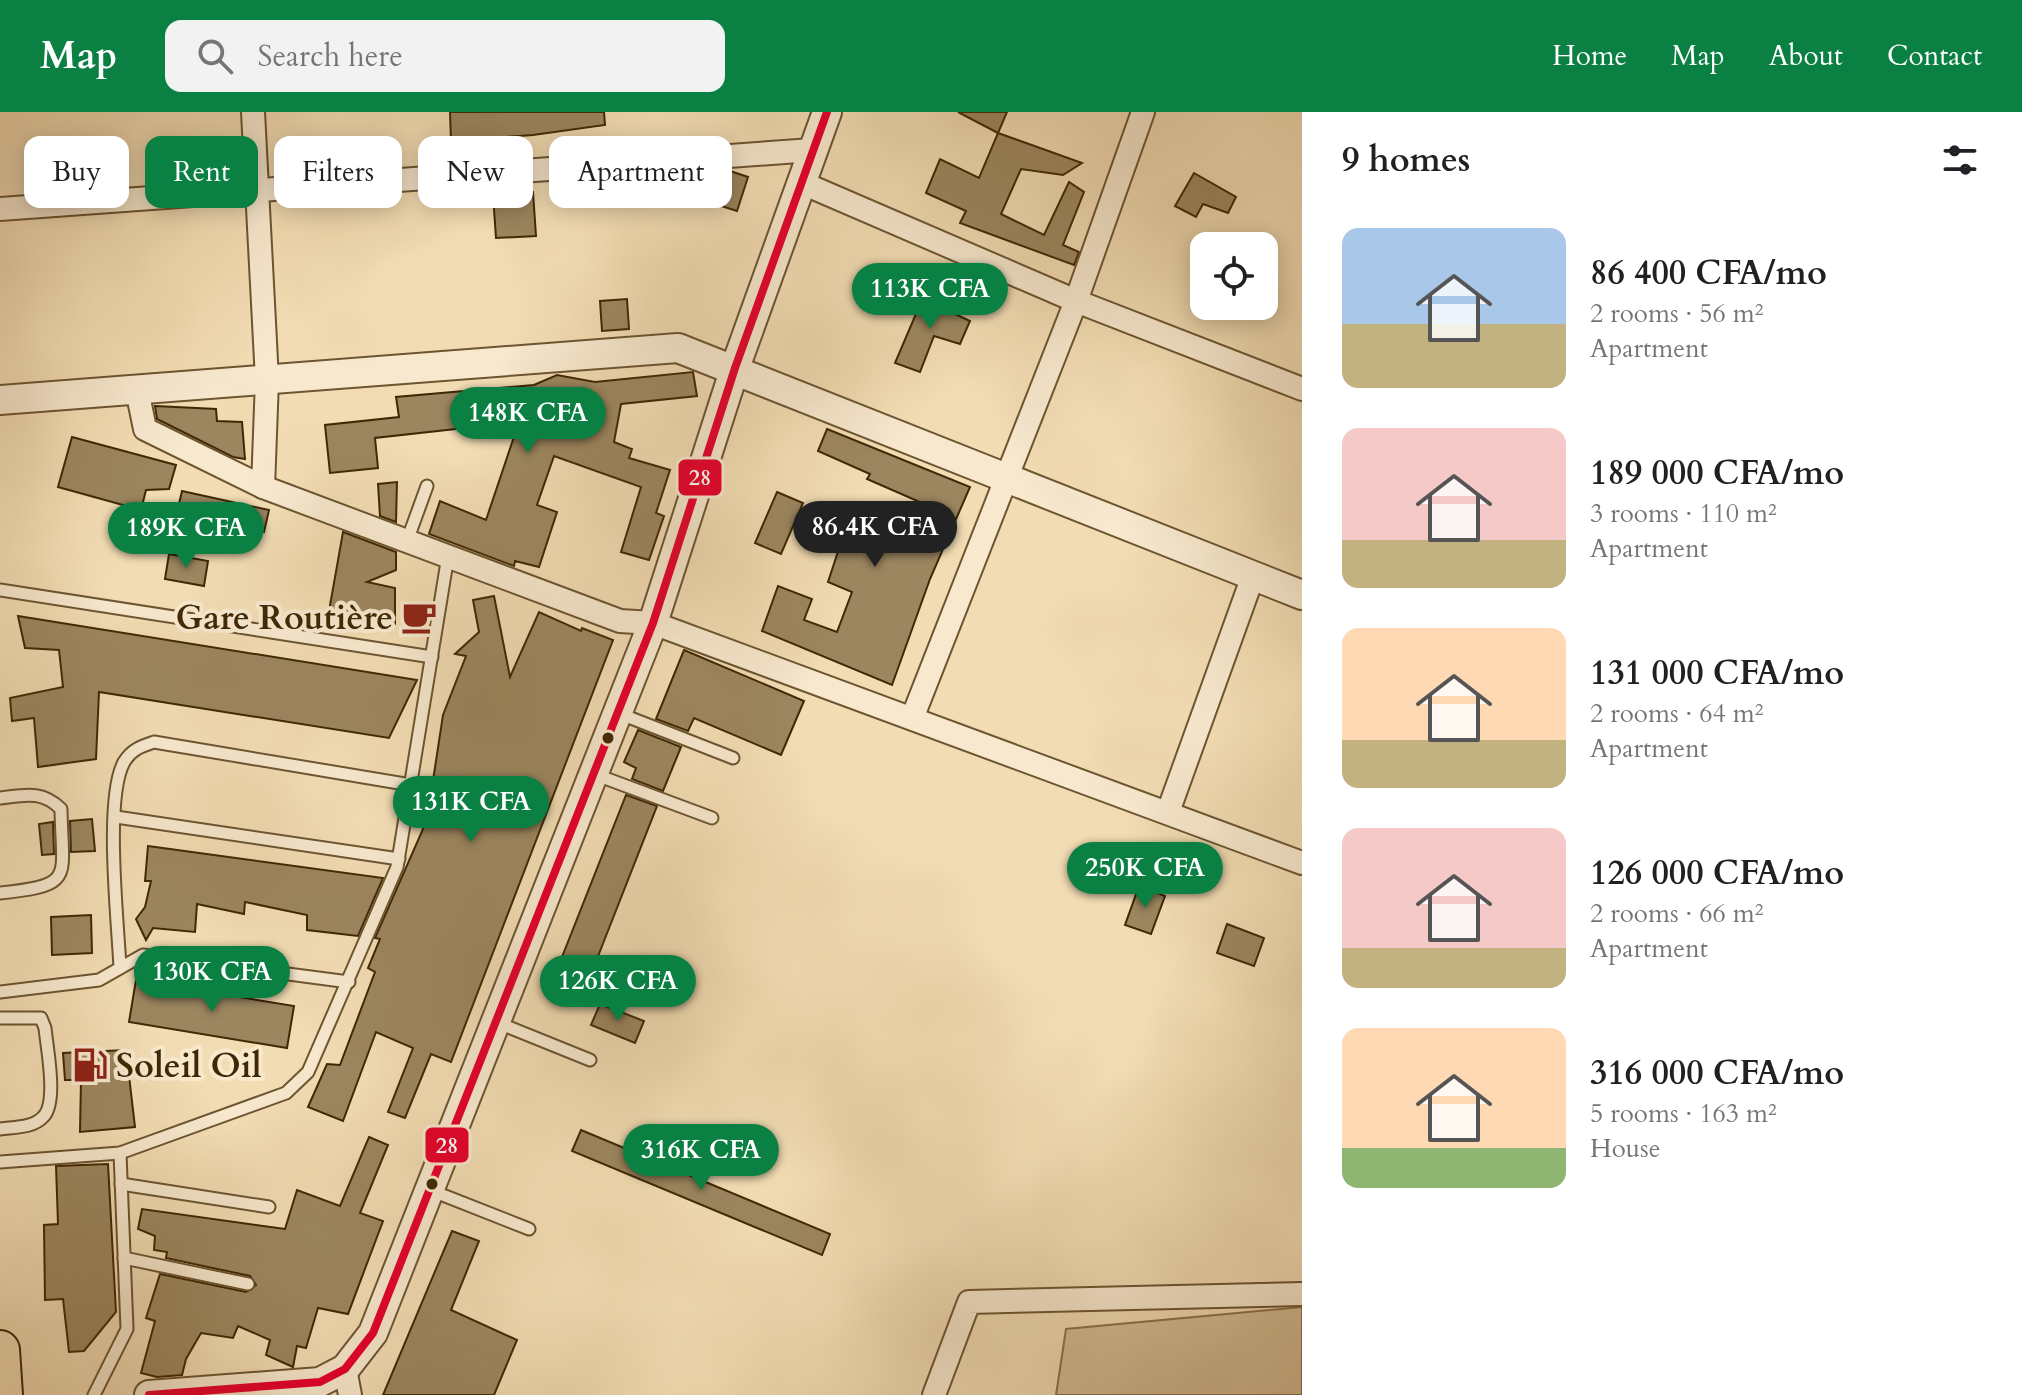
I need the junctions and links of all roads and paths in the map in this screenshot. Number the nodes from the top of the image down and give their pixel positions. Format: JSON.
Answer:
{"nodes":[{"id":1,"x":253,"y":112,"type":"edge"},
{"id":2,"x":827,"y":112,"type":"edge"},
{"id":3,"x":1143,"y":112,"type":"edge"},
{"id":4,"x":254,"y":136,"type":"edge"},
{"id":5,"x":812,"y":150,"type":"junction"},
{"id":6,"x":800,"y":182,"type":"junction"},
{"id":7,"x":258,"y":190,"type":"edge"},
{"id":8,"x":145,"y":198,"type":"edge"},
{"id":9,"x":256,"y":208,"type":"edge"},
{"id":10,"x":0,"y":209,"type":"edge"},
{"id":11,"x":1076,"y":301,"type":"junction"},
{"id":12,"x":735,"y":368,"type":"junction"},
{"id":13,"x":267,"y":380,"type":"junction"},
{"id":14,"x":1302,"y":389,"type":"edge"},
{"id":15,"x":137,"y":390,"type":"junction"},
{"id":16,"x":0,"y":400,"type":"edge"},
{"id":17,"x":1005,"y":480,"type":"junction"},
{"id":18,"x":427,"y":486,"type":"dead end"},
{"id":19,"x":263,"y":487,"type":"junction"},
{"id":20,"x":407,"y":541,"type":"junction"},
{"id":21,"x":448,"y":556,"type":"junction"},
{"id":22,"x":1253,"y":576,"type":"junction"},
{"id":23,"x":0,"y":590,"type":"edge"},
{"id":24,"x":1302,"y":595,"type":"edge"},
{"id":25,"x":653,"y":623,"type":"junction"},
{"id":26,"x":432,"y":657,"type":"junction"},
{"id":27,"x":618,"y":713,"type":"junction"},
{"id":28,"x":913,"y":716,"type":"junction"},
{"id":29,"x":733,"y":758,"type":"dead end"},
{"id":30,"x":594,"y":774,"type":"junction"},
{"id":31,"x":411,"y":785,"type":"junction"},
{"id":32,"x":0,"y":798,"type":"edge"},
{"id":33,"x":1168,"y":812,"type":"junction"},
{"id":34,"x":116,"y":817,"type":"junction"},
{"id":35,"x":712,"y":818,"type":"dead end"},
{"id":36,"x":399,"y":859,"type":"junction"},
{"id":37,"x":1302,"y":863,"type":"edge"},
{"id":38,"x":0,"y":893,"type":"edge"},
{"id":39,"x":120,"y":968,"type":"junction"},
{"id":40,"x":349,"y":982,"type":"junction"},
{"id":41,"x":0,"y":992,"type":"edge"},
{"id":42,"x":0,"y":1018,"type":"edge"},
{"id":43,"x":496,"y":1022,"type":"junction"},
{"id":44,"x":590,"y":1060,"type":"dead end"},
{"id":45,"x":0,"y":1129,"type":"edge"},
{"id":46,"x":120,"y":1153,"type":"junction"},
{"id":47,"x":0,"y":1162,"type":"edge"},
{"id":48,"x":121,"y":1184,"type":"junction"},
{"id":49,"x":430,"y":1190,"type":"junction"},
{"id":50,"x":269,"y":1207,"type":"dead end"},
{"id":51,"x":529,"y":1229,"type":"dead end"},
{"id":52,"x":124,"y":1258,"type":"junction"},
{"id":53,"x":248,"y":1284,"type":"dead end"},
{"id":54,"x":1302,"y":1294,"type":"edge"},
{"id":55,"x":0,"y":1350,"type":"edge"},
{"id":56,"x":348,"y":1382,"type":"edge"},
{"id":57,"x":3,"y":1395,"type":"edge"},
{"id":58,"x":94,"y":1395,"type":"edge"},
{"id":59,"x":149,"y":1395,"type":"edge"},
{"id":60,"x":934,"y":1395,"type":"edge"}],
"edges":[{"from":1,"to":4,"type":"street"},
{"from":2,"to":5,"type":"street"},
{"from":3,"to":11,"type":"street"},
{"from":5,"to":6,"type":"street"},
{"from":5,"to":7,"type":"street"},
{"from":6,"to":11,"type":"street"},
{"from":6,"to":12,"type":"street"},
{"from":8,"to":10,"type":"street"},
{"from":9,"to":13,"type":"street"},
{"from":11,"to":14,"type":"street"},
{"from":11,"to":17,"type":"street"},
{"from":12,"to":13,"type":"street"},
{"from":12,"to":17,"type":"street"},
{"from":12,"to":25,"type":"street"},
{"from":13,"to":15,"type":"street"},
{"from":13,"to":19,"type":"street"},
{"from":15,"to":16,"type":"street"},
{"from":15,"to":19,"type":"street"},
{"from":17,"to":22,"type":"street"},
{"from":17,"to":28,"type":"street"},
{"from":18,"to":20,"type":"lane"},
{"from":19,"to":20,"type":"street"},
{"from":20,"to":21,"type":"street"},
{"from":21,"to":25,"type":"street"},
{"from":21,"to":26,"type":"lane"},
{"from":22,"to":24,"type":"street"},
{"from":22,"to":33,"type":"street"},
{"from":23,"to":26,"type":"lane"},
{"from":25,"to":27,"type":"street"},
{"from":25,"to":28,"type":"street"},
{"from":26,"to":31,"type":"lane"},
{"from":27,"to":29,"type":"lane"},
{"from":27,"to":30,"type":"street"},
{"from":28,"to":33,"type":"street"},
{"from":30,"to":35,"type":"lane"},
{"from":30,"to":43,"type":"street"},
{"from":31,"to":34,"type":"lane"},
{"from":31,"to":36,"type":"lane"},
{"from":32,"to":38,"type":"lane"},
{"from":33,"to":37,"type":"street"},
{"from":34,"to":36,"type":"lane"},
{"from":34,"to":39,"type":"lane"},
{"from":36,"to":40,"type":"lane"},
{"from":39,"to":40,"type":"lane"},
{"from":39,"to":41,"type":"lane"},
{"from":40,"to":46,"type":"lane"},
{"from":42,"to":45,"type":"lane"},
{"from":43,"to":44,"type":"lane"},
{"from":43,"to":49,"type":"street"},
{"from":46,"to":47,"type":"lane"},
{"from":46,"to":48,"type":"lane"},
{"from":48,"to":50,"type":"lane"},
{"from":48,"to":52,"type":"lane"},
{"from":49,"to":51,"type":"lane"},
{"from":49,"to":56,"type":"street"},
{"from":52,"to":53,"type":"lane"},
{"from":52,"to":58,"type":"lane"},
{"from":54,"to":60,"type":"street"},
{"from":55,"to":57,"type":"highway"},
{"from":56,"to":59,"type":"street"}]}
